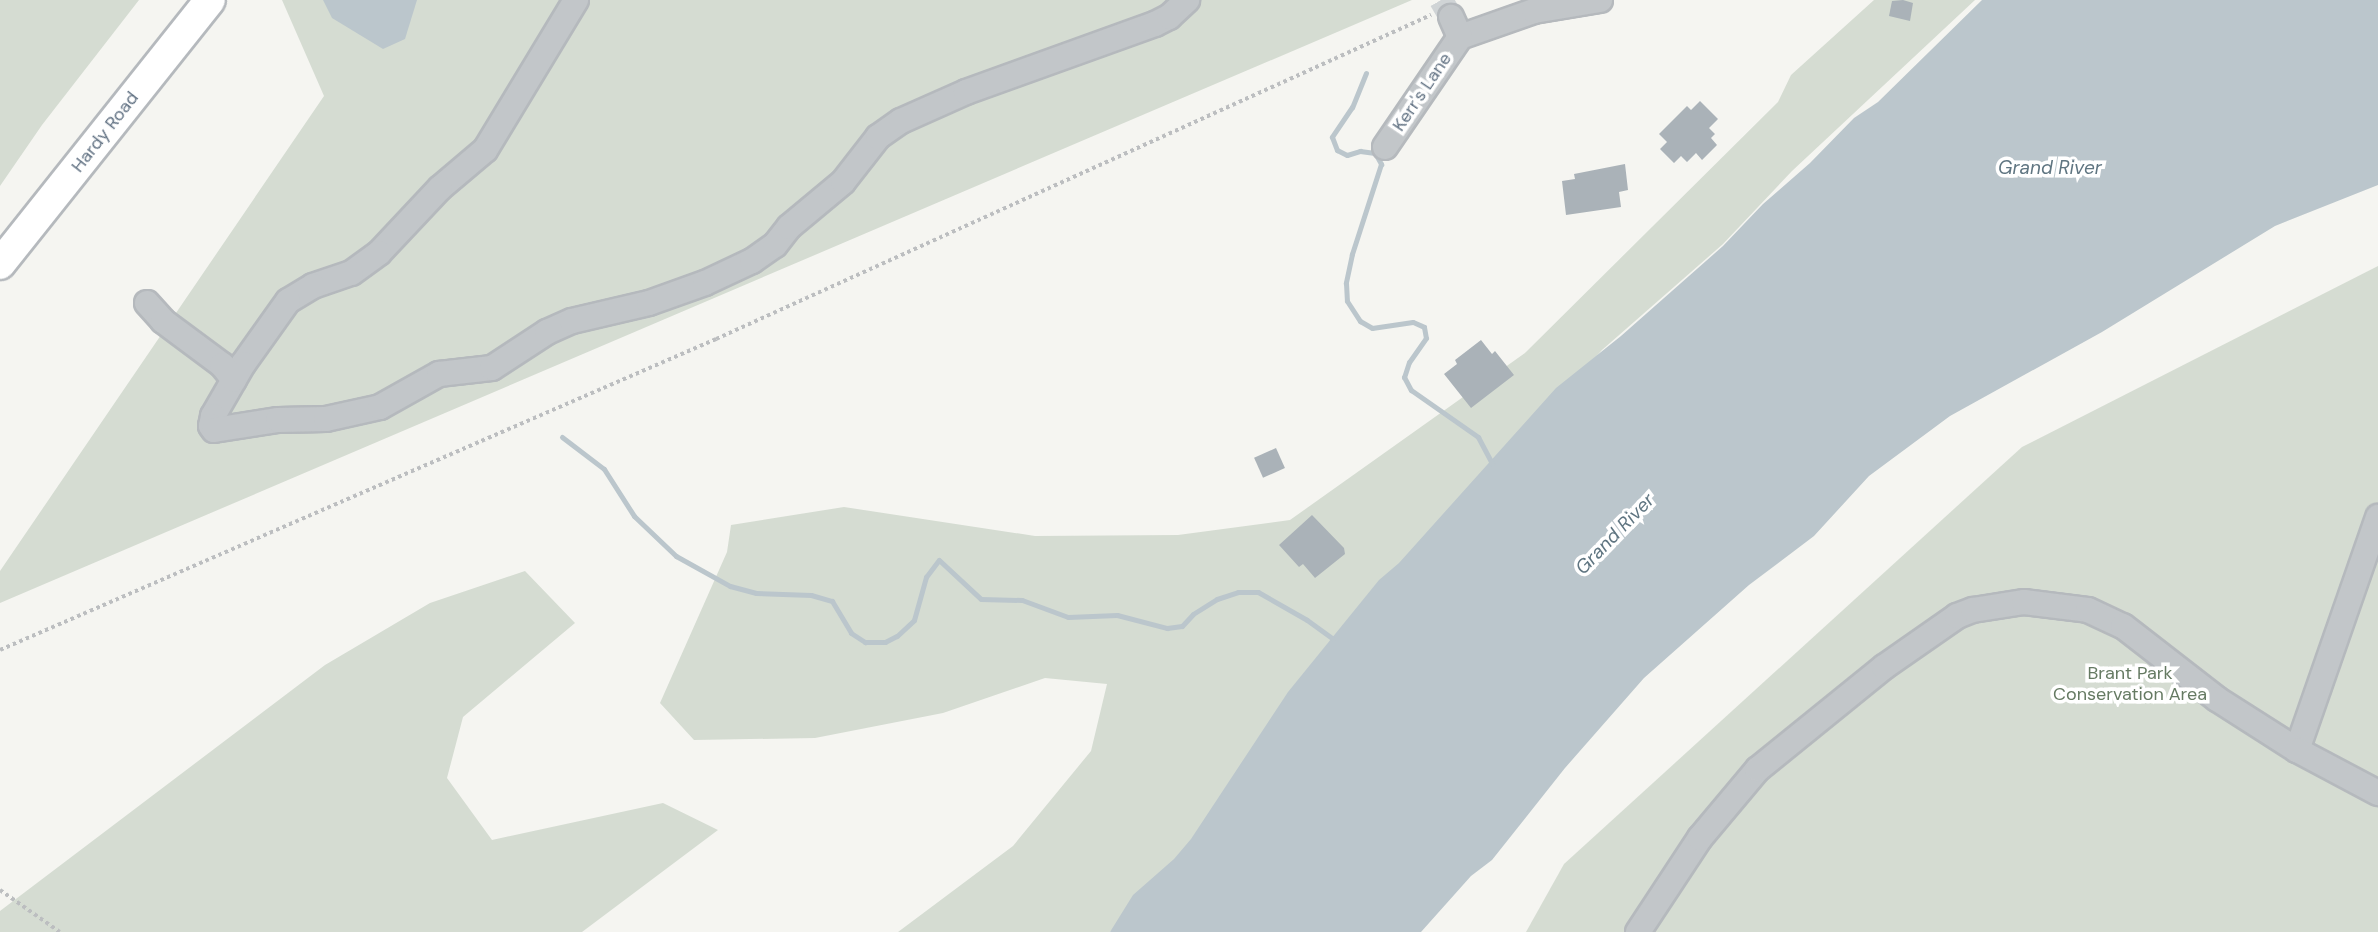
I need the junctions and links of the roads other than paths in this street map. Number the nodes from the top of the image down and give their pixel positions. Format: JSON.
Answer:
{"nodes":[{"id":1,"x":210,"y":0,"type":"edge"},
{"id":2,"x":576,"y":0,"type":"edge"},
{"id":3,"x":1187,"y":0,"type":"edge"},
{"id":4,"x":1600,"y":0,"type":"edge"},
{"id":5,"x":1531,"y":5,"type":"edge"},
{"id":6,"x":1385,"y":147,"type":"dead end"},
{"id":7,"x":0,"y":264,"type":"edge"},
{"id":8,"x":147,"y":303,"type":"dead end"},
{"id":9,"x":234,"y":380,"type":"junction"},
{"id":10,"x":2378,"y":517,"type":"edge"},
{"id":11,"x":2297,"y":750,"type":"junction"},
{"id":12,"x":2378,"y":793,"type":"edge"},
{"id":13,"x":1638,"y":932,"type":"edge"}],
"edges":[{"from":1,"to":7,"type":"main road","name":"Hardy Road"},
{"from":2,"to":9,"type":"street"},
{"from":3,"to":9,"type":"street"},
{"from":4,"to":5,"type":"street","name":"Kerr's Lane"},
{"from":5,"to":6,"type":"street","name":"Kerr's Lane"},
{"from":8,"to":9,"type":"street"},
{"from":10,"to":11,"type":"street"},
{"from":11,"to":12,"type":"street"},
{"from":11,"to":13,"type":"street"}]}
